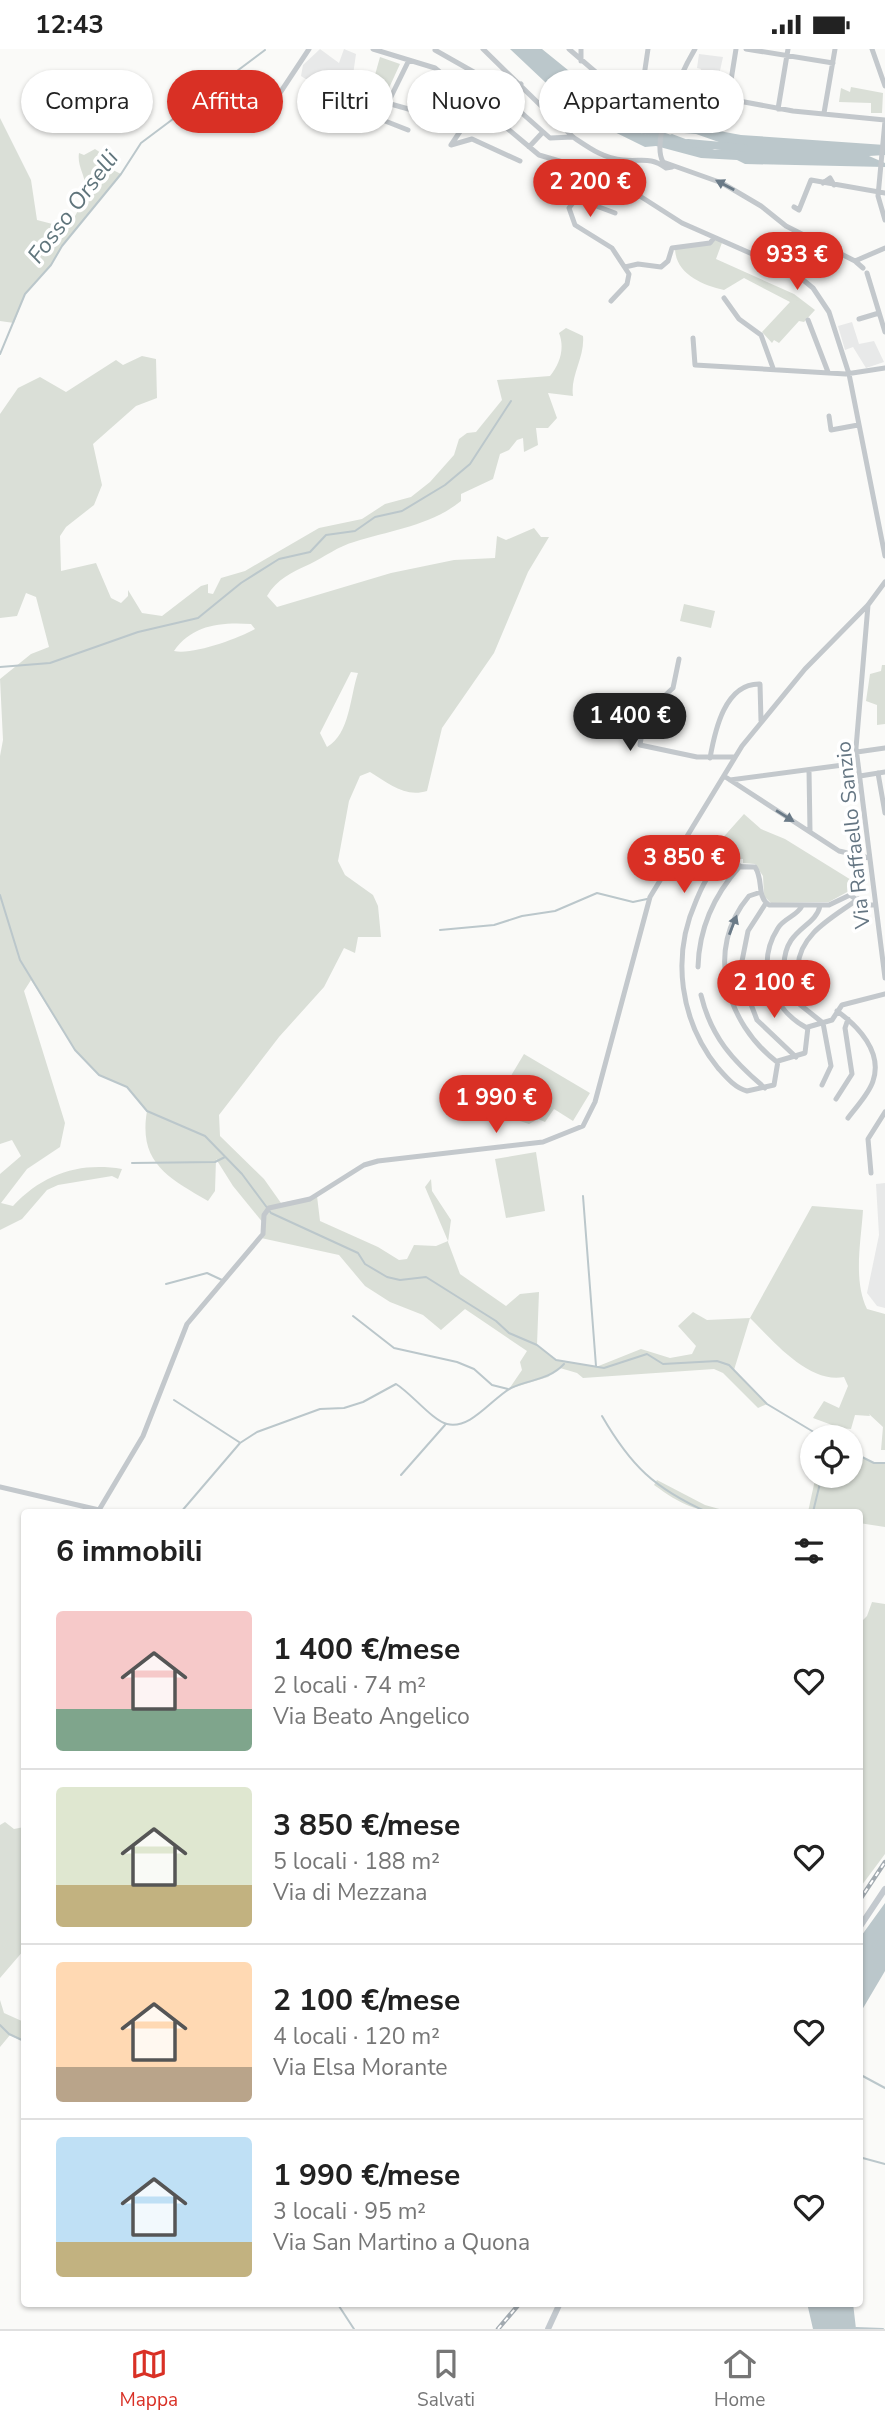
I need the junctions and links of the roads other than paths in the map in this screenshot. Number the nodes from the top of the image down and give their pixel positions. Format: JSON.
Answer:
{"nodes":[{"id":1,"x":309,"y":49,"type":"edge"},
{"id":2,"x":373,"y":49,"type":"edge"},
{"id":3,"x":482,"y":49,"type":"edge"},
{"id":4,"x":569,"y":49,"type":"edge"},
{"id":5,"x":581,"y":49,"type":"edge"},
{"id":6,"x":648,"y":49,"type":"edge"},
{"id":7,"x":695,"y":49,"type":"edge"},
{"id":8,"x":736,"y":49,"type":"edge"},
{"id":9,"x":746,"y":49,"type":"edge"},
{"id":10,"x":835,"y":49,"type":"edge"},
{"id":11,"x":872,"y":49,"type":"edge"},
{"id":12,"x":435,"y":50,"type":"edge"},
{"id":13,"x":787,"y":52,"type":"edge"},
{"id":14,"x":409,"y":60,"type":"junction"},
{"id":15,"x":581,"y":61,"type":"junction"},
{"id":16,"x":832,"y":63,"type":"junction"},
{"id":17,"x":429,"y":64,"type":"junction"},
{"id":18,"x":437,"y":70,"type":"edge"},
{"id":19,"x":470,"y":70,"type":"edge"},
{"id":20,"x":505,"y":70,"type":"edge"},
{"id":21,"x":593,"y":70,"type":"edge"},
{"id":22,"x":645,"y":70,"type":"edge"},
{"id":23,"x":684,"y":70,"type":"edge"},
{"id":24,"x":733,"y":70,"type":"edge"},
{"id":25,"x":885,"y":86,"type":"edge"},
{"id":26,"x":283,"y":88,"type":"edge"},
{"id":27,"x":525,"y":88,"type":"edge"},
{"id":28,"x":393,"y":91,"type":"edge"},
{"id":29,"x":744,"y":102,"type":"edge"},
{"id":30,"x":778,"y":109,"type":"junction"},
{"id":31,"x":824,"y":113,"type":"junction"},
{"id":32,"x":525,"y":116,"type":"edge"},
{"id":33,"x":885,"y":122,"type":"edge"},
{"id":34,"x":539,"y":129,"type":"edge"},
{"id":35,"x":458,"y":133,"type":"edge"},
{"id":36,"x":513,"y":133,"type":"edge"},
{"id":37,"x":541,"y":133,"type":"edge"},
{"id":38,"x":544,"y":133,"type":"edge"},
{"id":39,"x":664,"y":133,"type":"edge"},
{"id":40,"x":573,"y":137,"type":"junction"},
{"id":41,"x":529,"y":147,"type":"junction"},
{"id":42,"x":520,"y":161,"type":"dead end"},
{"id":43,"x":671,"y":167,"type":"junction"},
{"id":44,"x":628,"y":188,"type":"junction"},
{"id":45,"x":885,"y":193,"type":"edge"},
{"id":46,"x":575,"y":198,"type":"junction"},
{"id":47,"x":794,"y":207,"type":"dead end"},
{"id":48,"x":615,"y":213,"type":"dead end"},
{"id":49,"x":884,"y":218,"type":"edge"},
{"id":50,"x":716,"y":239,"type":"junction"},
{"id":51,"x":883,"y":250,"type":"edge"},
{"id":52,"x":838,"y":253,"type":"junction"},
{"id":53,"x":855,"y":261,"type":"junction"},
{"id":54,"x":625,"y":267,"type":"junction"},
{"id":55,"x":828,"y":269,"type":"dead end"},
{"id":56,"x":724,"y":298,"type":"dead end"},
{"id":57,"x":611,"y":301,"type":"dead end"},
{"id":58,"x":879,"y":313,"type":"junction"},
{"id":59,"x":859,"y":319,"type":"dead end"},
{"id":60,"x":808,"y":320,"type":"dead end"},
{"id":61,"x":885,"y":332,"type":"edge"},
{"id":62,"x":693,"y":338,"type":"dead end"},
{"id":63,"x":885,"y":367,"type":"edge"},
{"id":64,"x":773,"y":368,"type":"junction"},
{"id":65,"x":828,"y":372,"type":"junction"},
{"id":66,"x":849,"y":374,"type":"junction"},
{"id":67,"x":829,"y":416,"type":"dead end"},
{"id":68,"x":858,"y":425,"type":"junction"},
{"id":69,"x":885,"y":556,"type":"edge"},
{"id":70,"x":885,"y":582,"type":"edge"},
{"id":71,"x":868,"y":605,"type":"junction"},
{"id":72,"x":679,"y":659,"type":"dead end"},
{"id":73,"x":761,"y":721,"type":"junction"},
{"id":74,"x":885,"y":748,"type":"edge"},
{"id":75,"x":857,"y":752,"type":"junction"},
{"id":76,"x":735,"y":757,"type":"junction"},
{"id":77,"x":710,"y":758,"type":"junction"},
{"id":78,"x":858,"y":763,"type":"junction"},
{"id":79,"x":809,"y":770,"type":"junction"},
{"id":80,"x":885,"y":772,"type":"edge"},
{"id":81,"x":878,"y":773,"type":"junction"},
{"id":82,"x":729,"y":776,"type":"junction"},
{"id":83,"x":860,"y":776,"type":"junction"},
{"id":84,"x":885,"y":813,"type":"edge"},
{"id":85,"x":810,"y":831,"type":"junction"},
{"id":86,"x":869,"y":858,"type":"junction"},
{"id":87,"x":741,"y":865,"type":"junction"},
{"id":88,"x":761,"y":892,"type":"junction"},
{"id":89,"x":858,"y":899,"type":"junction"},
{"id":90,"x":766,"y":903,"type":"junction"},
{"id":91,"x":820,"y":905,"type":"junction"},
{"id":92,"x":875,"y":905,"type":"junction"},
{"id":93,"x":802,"y":906,"type":"junction"},
{"id":94,"x":784,"y":965,"type":"dead end"},
{"id":95,"x":798,"y":965,"type":"dead end"},
{"id":96,"x":741,"y":966,"type":"dead end"},
{"id":97,"x":698,"y":967,"type":"dead end"},
{"id":98,"x":885,"y":978,"type":"edge"},
{"id":99,"x":786,"y":980,"type":"dead end"},
{"id":100,"x":744,"y":986,"type":"dead end"},
{"id":101,"x":885,"y":994,"type":"edge"},
{"id":102,"x":701,"y":995,"type":"dead end"},
{"id":103,"x":837,"y":1011,"type":"junction"},
{"id":104,"x":848,"y":1019,"type":"junction"},
{"id":105,"x":823,"y":1023,"type":"junction"},
{"id":106,"x":807,"y":1028,"type":"junction"},
{"id":107,"x":796,"y":1057,"type":"junction"},
{"id":108,"x":778,"y":1062,"type":"junction"},
{"id":109,"x":822,"y":1085,"type":"dead end"},
{"id":110,"x":763,"y":1088,"type":"junction"},
{"id":111,"x":836,"y":1100,"type":"dead end"},
{"id":112,"x":885,"y":1112,"type":"edge"},
{"id":113,"x":848,"y":1118,"type":"dead end"},
{"id":114,"x":871,"y":1173,"type":"dead end"},
{"id":115,"x":0,"y":1487,"type":"edge"},
{"id":116,"x":96,"y":1509,"type":"edge"},
{"id":117,"x":100,"y":1509,"type":"edge"},
{"id":118,"x":885,"y":1889,"type":"edge"},
{"id":119,"x":863,"y":1922,"type":"edge"},
{"id":120,"x":557,"y":2307,"type":"edge"},
{"id":121,"x":548,"y":2329,"type":"edge"}],
"edges":[{"from":1,"to":26,"type":"street"},
{"from":2,"to":14,"type":"street"},
{"from":3,"to":20,"type":"street"},
{"from":4,"to":15,"type":"street"},
{"from":5,"to":15,"type":"street"},
{"from":6,"to":22,"type":"street"},
{"from":7,"to":23,"type":"street"},
{"from":8,"to":24,"type":"street"},
{"from":9,"to":13,"type":"street"},
{"from":10,"to":16,"type":"street"},
{"from":11,"to":25,"type":"street"},
{"from":12,"to":17,"type":"street"},
{"from":12,"to":19,"type":"street"},
{"from":13,"to":16,"type":"street"},
{"from":13,"to":30,"type":"street"},
{"from":14,"to":17,"type":"street"},
{"from":14,"to":28,"type":"street"},
{"from":15,"to":21,"type":"street"},
{"from":16,"to":31,"type":"street"},
{"from":17,"to":18,"type":"street"},
{"from":27,"to":40,"type":"street"},
{"from":29,"to":30,"type":"street"},
{"from":30,"to":31,"type":"street"},
{"from":31,"to":33,"type":"street"},
{"from":32,"to":34,"type":"street"},
{"from":33,"to":49,"type":"street"},
{"from":35,"to":42,"type":"street"},
{"from":36,"to":41,"type":"street"},
{"from":37,"to":41,"type":"street"},
{"from":38,"to":40,"type":"street"},
{"from":39,"to":43,"type":"street"},
{"from":40,"to":43,"type":"street"},
{"from":41,"to":44,"type":"street"},
{"from":52,"to":43,"type":"street","one_way":true},
{"from":44,"to":46,"type":"street"},
{"from":44,"to":50,"type":"street"},
{"from":45,"to":47,"type":"street"},
{"from":46,"to":48,"type":"street"},
{"from":46,"to":54,"type":"street"},
{"from":50,"to":54,"type":"street"},
{"from":50,"to":66,"type":"street"},
{"from":51,"to":53,"type":"street"},
{"from":52,"to":53,"type":"street"},
{"from":52,"to":55,"type":"street"},
{"from":53,"to":58,"type":"street"},
{"from":54,"to":57,"type":"street"},
{"from":56,"to":64,"type":"street"},
{"from":58,"to":59,"type":"street"},
{"from":58,"to":61,"type":"street"},
{"from":60,"to":65,"type":"street"},
{"from":62,"to":64,"type":"street"},
{"from":63,"to":66,"type":"street"},
{"from":64,"to":65,"type":"street"},
{"from":65,"to":66,"type":"street"},
{"from":66,"to":68,"type":"street"},
{"from":67,"to":68,"type":"street"},
{"from":68,"to":69,"type":"street"},
{"from":70,"to":71,"type":"street"},
{"from":71,"to":73,"type":"street"},
{"from":71,"to":75,"type":"street","name":"Via Raffaello Sanzio"},
{"from":72,"to":77,"type":"street"},
{"from":73,"to":76,"type":"street"},
{"from":73,"to":77,"type":"street"},
{"from":74,"to":75,"type":"street"},
{"from":75,"to":78,"type":"street","name":"Via Raffaello Sanzio"},
{"from":76,"to":77,"type":"street"},
{"from":76,"to":82,"type":"street"},
{"from":78,"to":79,"type":"street"},
{"from":78,"to":83,"type":"street","name":"Via Raffaello Sanzio"},
{"from":79,"to":82,"type":"street"},
{"from":79,"to":85,"type":"street"},
{"from":80,"to":81,"type":"street"},
{"from":81,"to":83,"type":"street"},
{"from":81,"to":84,"type":"street"},
{"from":82,"to":85,"type":"street","one_way":true},
{"from":82,"to":117,"type":"street"},
{"from":83,"to":86,"type":"street","name":"Via Raffaello Sanzio"},
{"from":85,"to":86,"type":"street"},
{"from":86,"to":92,"type":"street","name":"Via Raffaello Sanzio"},
{"from":87,"to":88,"type":"street"},
{"from":87,"to":97,"type":"street"},
{"from":87,"to":110,"type":"street"},
{"from":88,"to":90,"type":"street"},
{"from":108,"to":88,"type":"street","one_way":true},
{"from":89,"to":91,"type":"street"},
{"from":89,"to":92,"type":"street"},
{"from":89,"to":95,"type":"street"},
{"from":90,"to":93,"type":"street"},
{"from":90,"to":96,"type":"street"},
{"from":91,"to":93,"type":"street"},
{"from":91,"to":94,"type":"street"},
{"from":92,"to":98,"type":"street","name":"Via Raffaello Sanzio"},
{"from":93,"to":106,"type":"street"},
{"from":99,"to":105,"type":"street"},
{"from":100,"to":107,"type":"street"},
{"from":101,"to":103,"type":"street"},
{"from":102,"to":110,"type":"street"},
{"from":103,"to":104,"type":"street"},
{"from":103,"to":105,"type":"street"},
{"from":104,"to":111,"type":"street"},
{"from":104,"to":113,"type":"street"},
{"from":105,"to":106,"type":"street"},
{"from":105,"to":109,"type":"street"},
{"from":106,"to":107,"type":"street"},
{"from":107,"to":108,"type":"street"},
{"from":108,"to":110,"type":"street"},
{"from":112,"to":114,"type":"street"},
{"from":115,"to":116,"type":"street"},
{"from":118,"to":119,"type":"main road"},
{"from":120,"to":121,"type":"main road"}]}
